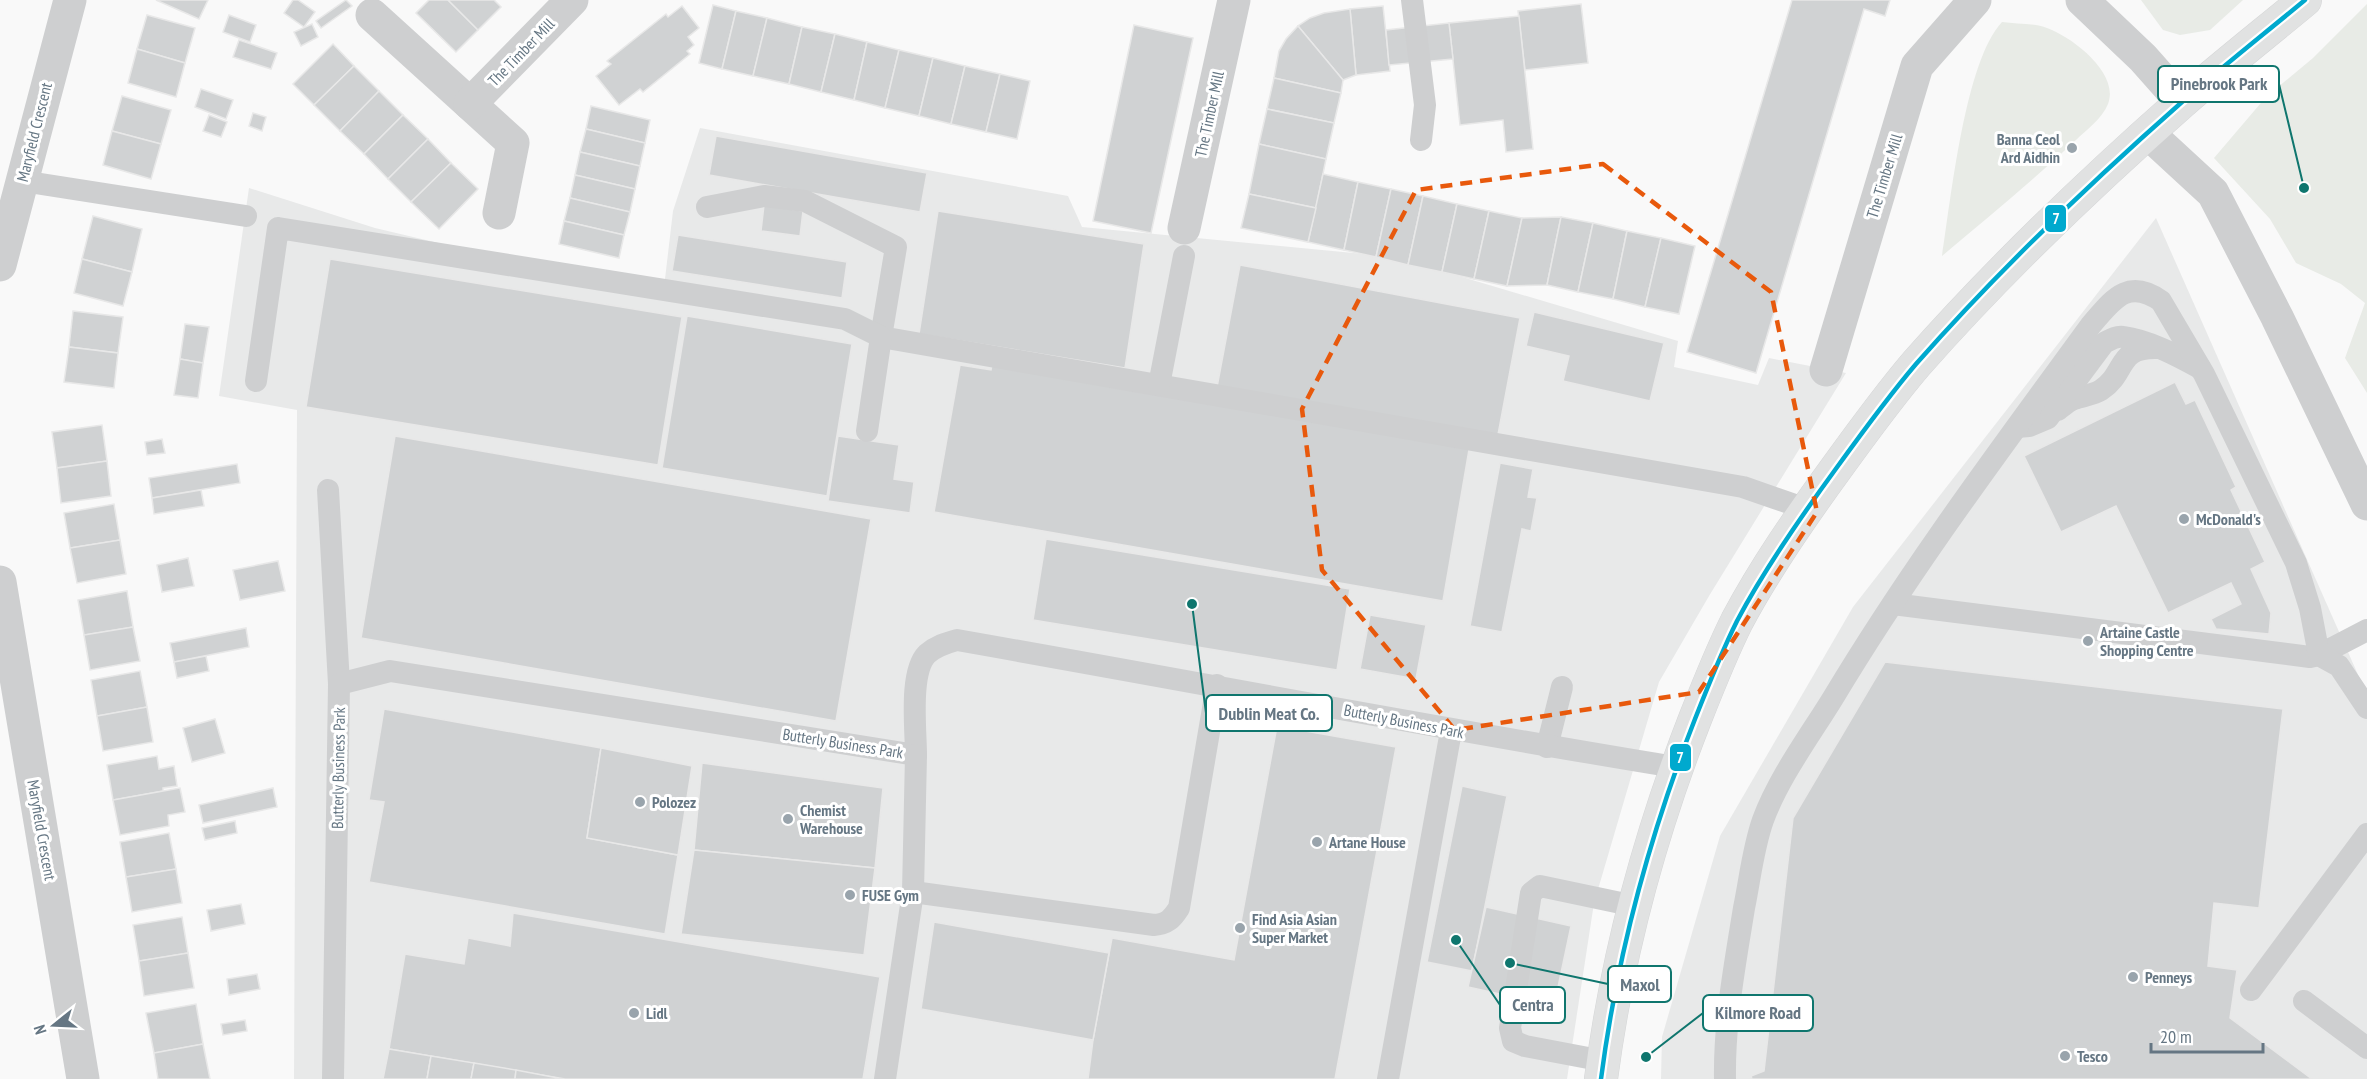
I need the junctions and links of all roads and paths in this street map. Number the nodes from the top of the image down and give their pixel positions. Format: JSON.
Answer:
{"nodes":[{"id":1,"x":70,"y":0,"type":"edge"},
{"id":2,"x":572,"y":0,"type":"edge"},
{"id":3,"x":1234,"y":0,"type":"edge"},
{"id":4,"x":1412,"y":0,"type":"edge"},
{"id":5,"x":1975,"y":0,"type":"edge"},
{"id":6,"x":2082,"y":0,"type":"edge"},
{"id":7,"x":2305,"y":0,"type":"edge"},
{"id":8,"x":372,"y":15,"type":"dead end"},
{"id":9,"x":2182,"y":102,"type":"junction"},
{"id":10,"x":470,"y":104,"type":"junction"},
{"id":11,"x":2149,"y":134,"type":"junction"},
{"id":12,"x":1422,"y":140,"type":"dead end"},
{"id":13,"x":22,"y":181,"type":"junction"},
{"id":14,"x":707,"y":207,"type":"dead end"},
{"id":15,"x":499,"y":213,"type":"dead end"},
{"id":16,"x":246,"y":216,"type":"dead end"},
{"id":17,"x":1184,"y":242,"type":"joint"},
{"id":18,"x":0,"y":265,"type":"edge"},
{"id":19,"x":881,"y":337,"type":"junction"},
{"id":20,"x":2201,"y":369,"type":"junction"},
{"id":21,"x":1826,"y":370,"type":"dead end"},
{"id":22,"x":256,"y":381,"type":"dead end"},
{"id":23,"x":1159,"y":385,"type":"junction"},
{"id":24,"x":2017,"y":427,"type":"junction"},
{"id":25,"x":867,"y":431,"type":"dead end"},
{"id":26,"x":328,"y":490,"type":"dead end"},
{"id":27,"x":2367,"y":504,"type":"edge"},
{"id":28,"x":1806,"y":509,"type":"junction"},
{"id":29,"x":0,"y":582,"type":"edge"},
{"id":30,"x":1893,"y":604,"type":"junction"},
{"id":31,"x":2367,"y":630,"type":"edge"},
{"id":32,"x":2319,"y":656,"type":"junction"},
{"id":33,"x":339,"y":684,"type":"junction"},
{"id":34,"x":1217,"y":685,"type":"junction"},
{"id":35,"x":1562,"y":687,"type":"dead end"},
{"id":36,"x":2367,"y":708,"type":"edge"},
{"id":37,"x":1451,"y":730,"type":"junction"},
{"id":38,"x":1547,"y":747,"type":"junction"},
{"id":39,"x":916,"y":755,"type":"junction"},
{"id":40,"x":1675,"y":767,"type":"junction"},
{"id":41,"x":2367,"y":834,"type":"edge"},
{"id":42,"x":913,"y":892,"type":"junction"},
{"id":43,"x":1635,"y":906,"type":"junction"},
{"id":44,"x":2252,"y":990,"type":"dead end"},
{"id":45,"x":2304,"y":1001,"type":"dead end"},
{"id":46,"x":2367,"y":1048,"type":"edge"},
{"id":47,"x":1602,"y":1070,"type":"edge"},
{"id":48,"x":83,"y":1079,"type":"edge"},
{"id":49,"x":333,"y":1079,"type":"edge"},
{"id":50,"x":885,"y":1079,"type":"edge"},
{"id":51,"x":1388,"y":1079,"type":"edge"},
{"id":52,"x":1725,"y":1079,"type":"edge"}],
"edges":[{"from":1,"to":13,"type":"street","name":"Maryfield Crescent"},
{"from":2,"to":10,"type":"street","name":"The Timber Mill"},
{"from":3,"to":17,"type":"street","name":"The Timber Mill"},
{"from":4,"to":12,"type":"lane"},
{"from":5,"to":21,"type":"street","name":"The Timber Mill"},
{"from":6,"to":9,"type":"street"},
{"from":7,"to":9,"type":"street"},
{"from":8,"to":10,"type":"street"},
{"from":9,"to":11,"type":"street"},
{"from":10,"to":15,"type":"street"},
{"from":11,"to":27,"type":"street"},
{"from":11,"to":28,"type":"street"},
{"from":13,"to":16,"type":"lane"},
{"from":13,"to":18,"type":"street","name":"Maryfield Crescent"},
{"from":14,"to":19,"type":"lane"},
{"from":17,"to":23,"type":"lane"},
{"from":19,"to":22,"type":"lane"},
{"from":19,"to":23,"type":"lane"},
{"from":19,"to":25,"type":"lane"},
{"from":20,"to":24,"type":"lane"},
{"from":20,"to":24,"type":"lane"},
{"from":20,"to":32,"type":"lane"},
{"from":23,"to":28,"type":"lane"},
{"from":24,"to":30,"type":"lane"},
{"from":26,"to":33,"type":"lane"},
{"from":28,"to":40,"type":"street"},
{"from":29,"to":48,"type":"street","name":"Maryfield Crescent"},
{"from":30,"to":32,"type":"lane"},
{"from":30,"to":52,"type":"lane"},
{"from":31,"to":32,"type":"lane"},
{"from":32,"to":36,"type":"lane"},
{"from":33,"to":39,"type":"lane","name":"Butterly Business Park"},
{"from":33,"to":49,"type":"lane","name":"Butterly Business Park"},
{"from":34,"to":37,"type":"lane","name":"Butterly Business Park"},
{"from":34,"to":39,"type":"lane","name":"Butterly Business Park"},
{"from":34,"to":42,"type":"lane"},
{"from":35,"to":38,"type":"lane"},
{"from":37,"to":38,"type":"lane","name":"Butterly Business Park"},
{"from":37,"to":51,"type":"lane"},
{"from":38,"to":40,"type":"lane","name":"Butterly Business Park"},
{"from":39,"to":42,"type":"lane"},
{"from":40,"to":43,"type":"street"},
{"from":41,"to":44,"type":"lane"},
{"from":42,"to":50,"type":"lane"},
{"from":43,"to":47,"type":"street"},
{"from":43,"to":47,"type":"lane"},
{"from":45,"to":46,"type":"lane"}]}
